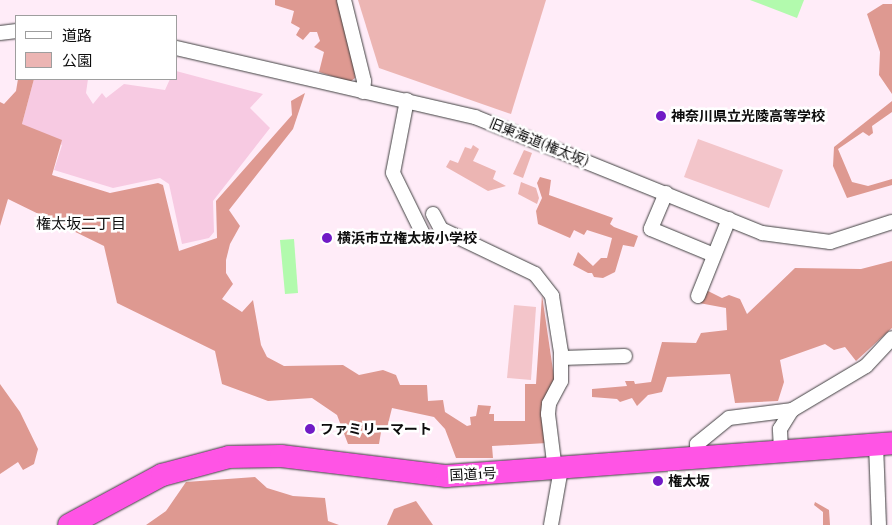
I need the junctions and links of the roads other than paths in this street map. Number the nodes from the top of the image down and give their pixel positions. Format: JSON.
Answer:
{"nodes":[{"id":1,"x":344,"y":0,"type":"edge"},
{"id":2,"x":15,"y":31,"type":"edge"},
{"id":3,"x":0,"y":33,"type":"edge"},
{"id":4,"x":178,"y":48,"type":"edge"},
{"id":5,"x":363,"y":92,"type":"junction"},
{"id":6,"x":407,"y":100,"type":"junction"},
{"id":7,"x":666,"y":193,"type":"junction"},
{"id":8,"x":434,"y":214,"type":"dead end"},
{"id":9,"x":729,"y":220,"type":"junction"},
{"id":10,"x":892,"y":222,"type":"edge"},
{"id":11,"x":424,"y":236,"type":"dead end"},
{"id":12,"x":714,"y":255,"type":"junction"},
{"id":13,"x":698,"y":296,"type":"dead end"},
{"id":14,"x":892,"y":338,"type":"edge"},
{"id":15,"x":625,"y":356,"type":"dead end"},
{"id":16,"x":561,"y":358,"type":"junction"},
{"id":17,"x":792,"y":410,"type":"junction"},
{"id":18,"x":781,"y":450,"type":"junction"},
{"id":19,"x":882,"y":450,"type":"edge"},
{"id":20,"x":698,"y":458,"type":"junction"},
{"id":21,"x":558,"y":469,"type":"junction"},
{"id":22,"x":68,"y":525,"type":"edge"},
{"id":23,"x":552,"y":525,"type":"edge"},
{"id":24,"x":879,"y":525,"type":"edge"}],
"edges":[{"from":1,"to":5,"type":"street"},
{"from":2,"to":3,"type":"street"},
{"from":4,"to":5,"type":"street","name":"旧東海道(権太坂)"},
{"from":5,"to":6,"type":"street","name":"旧東海道(権太坂)"},
{"from":6,"to":7,"type":"street","name":"旧東海道(権太坂)"},
{"from":6,"to":11,"type":"street"},
{"from":7,"to":9,"type":"street","name":"旧東海道(権太坂)"},
{"from":7,"to":12,"type":"street"},
{"from":8,"to":16,"type":"street"},
{"from":9,"to":10,"type":"street","name":"旧東海道(権太坂)"},
{"from":9,"to":12,"type":"street"},
{"from":12,"to":13,"type":"street"},
{"from":14,"to":17,"type":"street"},
{"from":15,"to":16,"type":"street"},
{"from":16,"to":21,"type":"street"},
{"from":17,"to":18,"type":"street"},
{"from":17,"to":20,"type":"street"},
{"from":18,"to":19,"type":"highway","name":"国道1号"},
{"from":18,"to":20,"type":"highway","name":"国道1号"},
{"from":19,"to":24,"type":"street"},
{"from":20,"to":21,"type":"highway","name":"国道1号"},
{"from":21,"to":22,"type":"highway","name":"国道1号"},
{"from":21,"to":23,"type":"street"}]}
